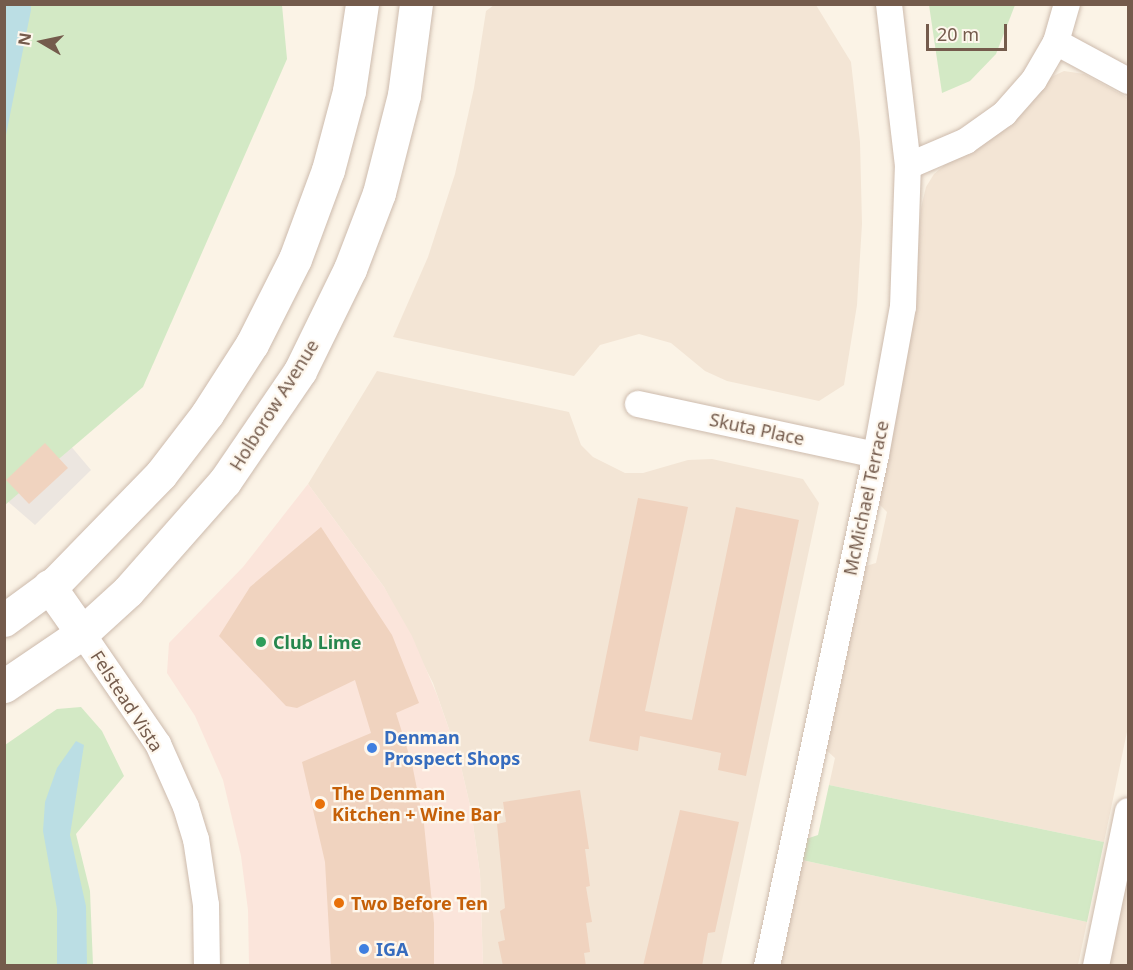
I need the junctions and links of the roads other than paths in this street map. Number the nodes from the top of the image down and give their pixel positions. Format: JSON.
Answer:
{"nodes":[{"id":1,"x":362,"y":4,"type":"edge"},
{"id":2,"x":416,"y":4,"type":"edge"},
{"id":3,"x":876,"y":4,"type":"edge"},
{"id":4,"x":1067,"y":4,"type":"edge"},
{"id":5,"x":890,"y":15,"type":"edge"},
{"id":6,"x":1056,"y":42,"type":"junction"},
{"id":7,"x":1128,"y":81,"type":"edge"},
{"id":8,"x":908,"y":166,"type":"junction"},
{"id":9,"x":638,"y":404,"type":"dead end"},
{"id":10,"x":876,"y":455,"type":"junction"},
{"id":11,"x":49,"y":586,"type":"junction"},
{"id":12,"x":4,"y":620,"type":"edge"},
{"id":13,"x":82,"y":633,"type":"junction"},
{"id":14,"x":4,"y":686,"type":"edge"},
{"id":15,"x":1128,"y":811,"type":"edge"},
{"id":16,"x":207,"y":966,"type":"edge"},
{"id":17,"x":767,"y":966,"type":"edge"},
{"id":18,"x":1096,"y":966,"type":"edge"}],
"edges":[{"from":1,"to":11,"type":"main road"},
{"from":2,"to":13,"type":"main road","name":"Holborow Avenue"},
{"from":3,"to":5,"type":"street","name":"McMichael Terrace"},
{"from":4,"to":6,"type":"street"},
{"from":5,"to":8,"type":"street","name":"McMichael Terrace"},
{"from":6,"to":7,"type":"street"},
{"from":6,"to":8,"type":"street"},
{"from":8,"to":10,"type":"street","name":"McMichael Terrace"},
{"from":9,"to":10,"type":"street","name":"Skuta Place"},
{"from":10,"to":17,"type":"street","name":"McMichael Terrace"},
{"from":11,"to":12,"type":"main road"},
{"from":11,"to":13,"type":"main road","name":"Felstead Vista"},
{"from":13,"to":14,"type":"main road","name":"Holborow Avenue"},
{"from":13,"to":16,"type":"street","name":"Felstead Vista"},
{"from":15,"to":18,"type":"street"}]}
